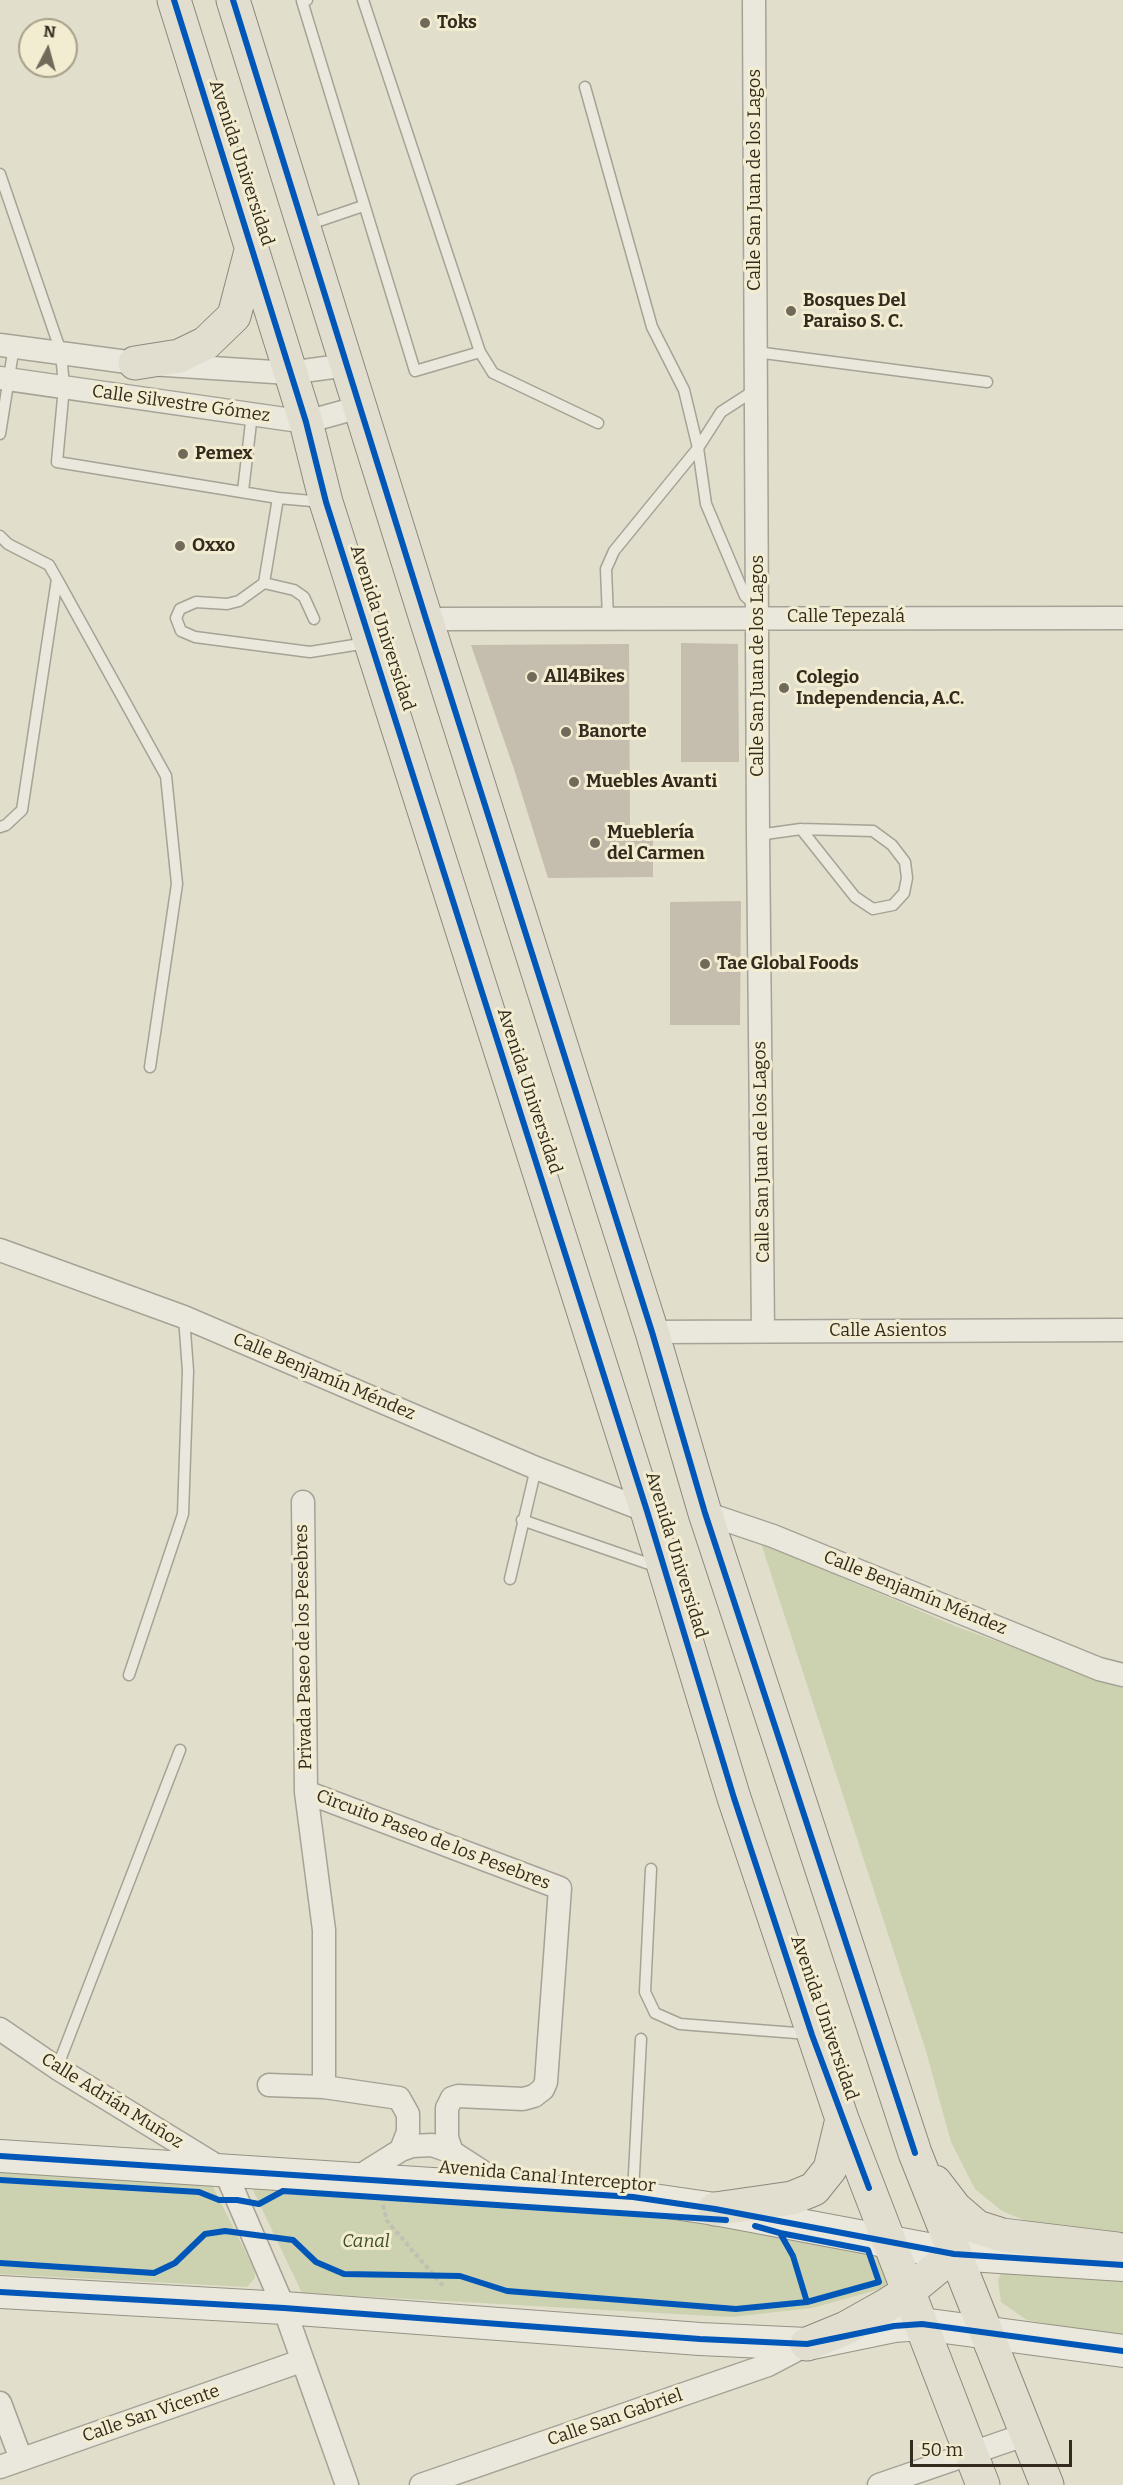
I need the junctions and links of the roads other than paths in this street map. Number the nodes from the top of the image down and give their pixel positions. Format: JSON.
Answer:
{"nodes":[{"id":1,"x":174,"y":0,"type":"edge"},
{"id":2,"x":233,"y":0,"type":"edge"},
{"id":3,"x":307,"y":0,"type":"edge"},
{"id":4,"x":363,"y":0,"type":"edge"},
{"id":5,"x":754,"y":0,"type":"edge"},
{"id":6,"x":585,"y":87,"type":"dead end"},
{"id":7,"x":0,"y":174,"type":"edge"},
{"id":8,"x":363,"y":206,"type":"junction"},
{"id":9,"x":304,"y":226,"type":"junction"},
{"id":10,"x":252,"y":247,"type":"junction"},
{"id":11,"x":7,"y":346,"type":"edge"},
{"id":12,"x":61,"y":352,"type":"junction"},
{"id":13,"x":480,"y":352,"type":"junction"},
{"id":14,"x":756,"y":352,"type":"junction"},
{"id":15,"x":135,"y":363,"type":"junction"},
{"id":16,"x":347,"y":365,"type":"junction"},
{"id":17,"x":290,"y":373,"type":"junction"},
{"id":18,"x":5,"y":379,"type":"edge"},
{"id":19,"x":987,"y":381,"type":"dead end"},
{"id":20,"x":64,"y":387,"type":"junction"},
{"id":21,"x":757,"y":389,"type":"junction"},
{"id":22,"x":360,"y":407,"type":"junction"},
{"id":23,"x":252,"y":414,"type":"junction"},
{"id":24,"x":306,"y":422,"type":"junction"},
{"id":25,"x":598,"y":423,"type":"dead end"},
{"id":26,"x":0,"y":434,"type":"edge"},
{"id":27,"x":698,"y":448,"type":"junction"},
{"id":28,"x":243,"y":491,"type":"junction"},
{"id":29,"x":278,"y":498,"type":"junction"},
{"id":30,"x":326,"y":502,"type":"junction"},
{"id":31,"x":0,"y":536,"type":"edge"},
{"id":32,"x":57,"y":579,"type":"junction"},
{"id":33,"x":264,"y":583,"type":"junction"},
{"id":34,"x":757,"y":612,"type":"junction"},
{"id":35,"x":609,"y":618,"type":"junction"},
{"id":36,"x":1123,"y":618,"type":"edge"},
{"id":37,"x":315,"y":619,"type":"dead end"},
{"id":38,"x":426,"y":619,"type":"junction"},
{"id":39,"x":371,"y":642,"type":"junction"},
{"id":40,"x":0,"y":827,"type":"edge"},
{"id":41,"x":801,"y":829,"type":"junction"},
{"id":42,"x":758,"y":835,"type":"junction"},
{"id":43,"x":150,"y":1068,"type":"dead end"},
{"id":44,"x":0,"y":1250,"type":"edge"},
{"id":45,"x":184,"y":1317,"type":"junction"},
{"id":46,"x":1123,"y":1330,"type":"edge"},
{"id":47,"x":763,"y":1331,"type":"junction"},
{"id":48,"x":652,"y":1332,"type":"junction"},
{"id":49,"x":536,"y":1468,"type":"junction"},
{"id":50,"x":303,"y":1502,"type":"dead end"},
{"id":51,"x":647,"y":1511,"type":"junction"},
{"id":52,"x":705,"y":1513,"type":"junction"},
{"id":53,"x":522,"y":1520,"type":"junction"},
{"id":54,"x":665,"y":1569,"type":"junction"},
{"id":55,"x":510,"y":1579,"type":"dead end"},
{"id":56,"x":129,"y":1675,"type":"dead end"},
{"id":57,"x":1123,"y":1675,"type":"edge"},
{"id":58,"x":180,"y":1750,"type":"dead end"},
{"id":59,"x":306,"y":1792,"type":"junction"},
{"id":60,"x":651,"y":1869,"type":"dead end"},
{"id":61,"x":0,"y":2029,"type":"edge"},
{"id":62,"x":812,"y":2035,"type":"junction"},
{"id":63,"x":641,"y":2039,"type":"dead end"},
{"id":64,"x":57,"y":2068,"type":"junction"},
{"id":65,"x":269,"y":2085,"type":"dead end"},
{"id":66,"x":324,"y":2087,"type":"junction"},
{"id":67,"x":842,"y":2119,"type":"junction"},
{"id":68,"x":401,"y":2150,"type":"junction"},
{"id":69,"x":452,"y":2152,"type":"junction"},
{"id":70,"x":915,"y":2153,"type":"junction"},
{"id":71,"x":0,"y":2156,"type":"edge"},
{"id":72,"x":225,"y":2171,"type":"junction"},
{"id":73,"x":358,"y":2178,"type":"junction"},
{"id":74,"x":508,"y":2188,"type":"junction"},
{"id":75,"x":633,"y":2197,"type":"junction"},
{"id":76,"x":715,"y":2209,"type":"junction"},
{"id":77,"x":890,"y":2243,"type":"junction"},
{"id":78,"x":1123,"y":2252,"type":"edge"},
{"id":79,"x":954,"y":2254,"type":"junction"},
{"id":80,"x":1123,"y":2265,"type":"edge"},
{"id":81,"x":909,"y":2291,"type":"junction"},
{"id":82,"x":0,"y":2292,"type":"edge"},
{"id":83,"x":284,"y":2308,"type":"junction"},
{"id":84,"x":921,"y":2324,"type":"junction"},
{"id":85,"x":985,"y":2332,"type":"junction"},
{"id":86,"x":807,"y":2344,"type":"junction"},
{"id":87,"x":1123,"y":2351,"type":"edge"},
{"id":88,"x":301,"y":2361,"type":"junction"},
{"id":89,"x":0,"y":2403,"type":"edge"},
{"id":90,"x":1027,"y":2434,"type":"junction"},
{"id":91,"x":970,"y":2452,"type":"junction"},
{"id":92,"x":10,"y":2463,"type":"edge"},
{"id":93,"x":347,"y":2485,"type":"edge"},
{"id":94,"x":421,"y":2485,"type":"edge"},
{"id":95,"x":879,"y":2485,"type":"edge"},
{"id":96,"x":983,"y":2485,"type":"edge"},
{"id":97,"x":1047,"y":2485,"type":"edge"}],
"edges":[{"from":1,"to":10,"type":"main road","name":"Avenida Universidad"},
{"from":2,"to":9,"type":"main road"},
{"from":3,"to":8,"type":"lane"},
{"from":4,"to":13,"type":"lane"},
{"from":5,"to":14,"type":"street","name":"Calle San Juan de los Lagos"},
{"from":6,"to":27,"type":"lane"},
{"from":7,"to":12,"type":"lane"},
{"from":8,"to":9,"type":"lane"},
{"from":8,"to":13,"type":"lane"},
{"from":9,"to":16,"type":"main road"},
{"from":10,"to":15,"type":"main road"},
{"from":10,"to":17,"type":"main road","name":"Avenida Universidad"},
{"from":11,"to":12,"type":"street","name":"Calle Silvestre Gómez"},
{"from":11,"to":18,"type":"lane"},
{"from":12,"to":15,"type":"street","name":"Calle Silvestre Gómez"},
{"from":12,"to":20,"type":"lane"},
{"from":13,"to":25,"type":"lane"},
{"from":14,"to":19,"type":"lane"},
{"from":14,"to":21,"type":"street","name":"Calle San Juan de los Lagos"},
{"from":15,"to":17,"type":"street","name":"Calle Silvestre Gómez"},
{"from":16,"to":17,"type":"street","name":"Calle Silvestre Gómez"},
{"from":16,"to":22,"type":"main road"},
{"from":17,"to":24,"type":"main road","name":"Avenida Universidad"},
{"from":18,"to":20,"type":"street","name":"Calle Silvestre Gómez"},
{"from":18,"to":26,"type":"lane"},
{"from":20,"to":23,"type":"street","name":"Calle Silvestre Gómez"},
{"from":20,"to":28,"type":"lane"},
{"from":21,"to":27,"type":"lane"},
{"from":21,"to":34,"type":"street","name":"Calle San Juan de los Lagos"},
{"from":22,"to":24,"type":"street","name":"Calle Silvestre Gómez"},
{"from":22,"to":38,"type":"main road"},
{"from":23,"to":24,"type":"street","name":"Calle Silvestre Gómez"},
{"from":23,"to":28,"type":"lane"},
{"from":24,"to":30,"type":"main road","name":"Avenida Universidad"},
{"from":27,"to":34,"type":"lane"},
{"from":27,"to":35,"type":"lane"},
{"from":28,"to":29,"type":"lane"},
{"from":29,"to":30,"type":"lane"},
{"from":29,"to":33,"type":"lane"},
{"from":30,"to":39,"type":"main road","name":"Avenida Universidad"},
{"from":31,"to":32,"type":"lane"},
{"from":32,"to":40,"type":"lane"},
{"from":32,"to":43,"type":"lane"},
{"from":33,"to":37,"type":"lane"},
{"from":33,"to":39,"type":"lane"},
{"from":34,"to":35,"type":"street","name":"Calle Tepezalá"},
{"from":34,"to":36,"type":"street","name":"Calle Tepezalá"},
{"from":34,"to":42,"type":"street","name":"Calle San Juan de los Lagos"},
{"from":35,"to":38,"type":"street","name":"Calle Tepezalá"},
{"from":38,"to":48,"type":"main road"},
{"from":39,"to":51,"type":"main road","name":"Avenida Universidad"},
{"from":41,"to":41,"type":"lane"},
{"from":41,"to":42,"type":"lane"},
{"from":42,"to":47,"type":"street","name":"Calle San Juan de los Lagos"},
{"from":44,"to":45,"type":"street","name":"Calle Benjamín Méndez"},
{"from":45,"to":49,"type":"street","name":"Calle Benjamín Méndez"},
{"from":45,"to":56,"type":"lane"},
{"from":46,"to":47,"type":"street","name":"Calle Asientos"},
{"from":47,"to":48,"type":"street","name":"Calle Asientos"},
{"from":48,"to":52,"type":"main road"},
{"from":49,"to":51,"type":"street","name":"Calle Benjamín Méndez"},
{"from":49,"to":53,"type":"lane"},
{"from":50,"to":59,"type":"street","name":"Privada Paseo de los Pesebres"},
{"from":51,"to":54,"type":"main road","name":"Avenida Universidad"},
{"from":52,"to":57,"type":"street","name":"Calle Benjamín Méndez"},
{"from":52,"to":70,"type":"main road"},
{"from":53,"to":54,"type":"lane"},
{"from":53,"to":55,"type":"lane"},
{"from":54,"to":62,"type":"main road","name":"Avenida Universidad"},
{"from":58,"to":64,"type":"lane"},
{"from":59,"to":66,"type":"street","name":"Circuito Paseo de los Pesebres"},
{"from":59,"to":69,"type":"street","name":"Circuito Paseo de los Pesebres"},
{"from":60,"to":62,"type":"lane"},
{"from":61,"to":64,"type":"street","name":"Calle Adrián Muñoz"},
{"from":62,"to":67,"type":"main road","name":"Avenida Universidad"},
{"from":63,"to":75,"type":"lane"},
{"from":64,"to":72,"type":"street","name":"Calle Adrián Muñoz"},
{"from":65,"to":66,"type":"street"},
{"from":66,"to":68,"type":"street"},
{"from":67,"to":76,"type":"main road"},
{"from":67,"to":77,"type":"main road","name":"Avenida Universidad"},
{"from":68,"to":69,"type":"street"},
{"from":68,"to":73,"type":"street"},
{"from":69,"to":74,"type":"street"},
{"from":70,"to":78,"type":"main road"},
{"from":70,"to":79,"type":"main road"},
{"from":71,"to":72,"type":"street","name":"Avenida Canal Interceptor"},
{"from":72,"to":73,"type":"street","name":"Avenida Canal Interceptor"},
{"from":72,"to":83,"type":"street"},
{"from":73,"to":74,"type":"street","name":"Avenida Canal Interceptor"},
{"from":74,"to":75,"type":"street","name":"Avenida Canal Interceptor"},
{"from":75,"to":76,"type":"street","name":"Avenida Canal Interceptor"},
{"from":76,"to":77,"type":"street","name":"Avenida Canal Interceptor"},
{"from":77,"to":79,"type":"street","name":"Avenida Canal Interceptor"},
{"from":77,"to":81,"type":"main road","name":"Avenida Universidad"},
{"from":79,"to":80,"type":"street","name":"Avenida Canal Interceptor"},
{"from":79,"to":81,"type":"main road"},
{"from":79,"to":85,"type":"main road"},
{"from":81,"to":84,"type":"main road","name":"Avenida Universidad"},
{"from":81,"to":86,"type":"main road"},
{"from":82,"to":83,"type":"street"},
{"from":83,"to":86,"type":"street"},
{"from":83,"to":88,"type":"street"},
{"from":84,"to":85,"type":"street"},
{"from":84,"to":86,"type":"street"},
{"from":84,"to":91,"type":"main road","name":"Avenida Universidad"},
{"from":85,"to":87,"type":"street"},
{"from":85,"to":90,"type":"main road"},
{"from":86,"to":94,"type":"street","name":"Calle San Gabriel"},
{"from":88,"to":92,"type":"street","name":"Calle San Vicente"},
{"from":88,"to":93,"type":"street"},
{"from":89,"to":92,"type":"street"},
{"from":90,"to":91,"type":"street"},
{"from":90,"to":97,"type":"main road"},
{"from":91,"to":95,"type":"street"},
{"from":91,"to":96,"type":"main road","name":"Avenida Universidad"}]}
